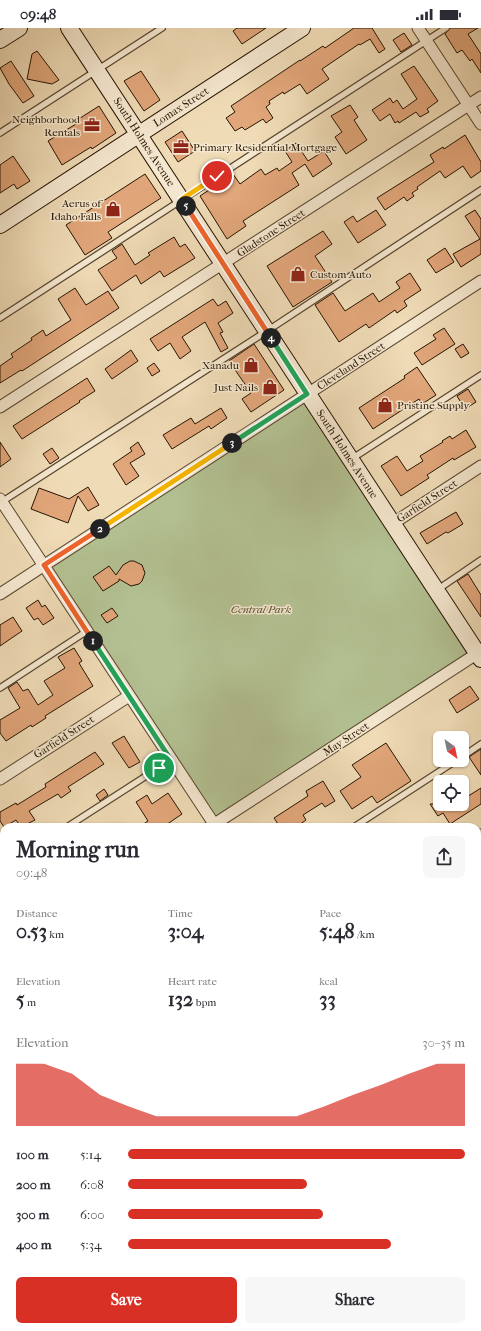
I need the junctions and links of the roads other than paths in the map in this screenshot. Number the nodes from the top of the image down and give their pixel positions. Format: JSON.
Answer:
{"nodes":[{"id":1,"x":19,"y":28,"type":"edge"},
{"id":2,"x":69,"y":28,"type":"edge"},
{"id":3,"x":162,"y":28,"type":"edge"},
{"id":4,"x":302,"y":28,"type":"edge"},
{"id":5,"x":418,"y":28,"type":"edge"},
{"id":6,"x":446,"y":28,"type":"edge"},
{"id":7,"x":0,"y":40,"type":"edge"},
{"id":8,"x":426,"y":41,"type":"junction"},
{"id":9,"x":97,"y":70,"type":"junction"},
{"id":10,"x":481,"y":97,"type":"edge"},
{"id":11,"x":469,"y":105,"type":"junction"},
{"id":12,"x":481,"y":124,"type":"edge"},
{"id":13,"x":0,"y":133,"type":"edge"},
{"id":14,"x":140,"y":134,"type":"junction"},
{"id":15,"x":481,"y":190,"type":"edge"},
{"id":16,"x":182,"y":199,"type":"junction"},
{"id":17,"x":0,"y":225,"type":"edge"},
{"id":18,"x":223,"y":263,"type":"junction"},
{"id":19,"x":481,"y":281,"type":"edge"},
{"id":20,"x":0,"y":318,"type":"edge"},
{"id":21,"x":267,"y":331,"type":"junction"},
{"id":22,"x":481,"y":375,"type":"edge"},
{"id":23,"x":307,"y":394,"type":"junction"},
{"id":24,"x":0,"y":407,"type":"edge"},
{"id":25,"x":351,"y":460,"type":"junction"},
{"id":26,"x":481,"y":466,"type":"edge"},
{"id":27,"x":1,"y":501,"type":"edge"},
{"id":28,"x":392,"y":524,"type":"junction"},
{"id":29,"x":481,"y":560,"type":"edge"},
{"id":30,"x":44,"y":565,"type":"junction"},
{"id":31,"x":436,"y":590,"type":"junction"},
{"id":32,"x":0,"y":594,"type":"edge"},
{"id":33,"x":87,"y":631,"type":"junction"},
{"id":34,"x":480,"y":654,"type":"edge"},
{"id":35,"x":0,"y":688,"type":"edge"},
{"id":36,"x":129,"y":696,"type":"junction"},
{"id":37,"x":481,"y":744,"type":"edge"},
{"id":38,"x":469,"y":752,"type":"edge"},
{"id":39,"x":171,"y":760,"type":"junction"},
{"id":40,"x":446,"y":767,"type":"edge"},
{"id":41,"x":0,"y":778,"type":"edge"},
{"id":42,"x":74,"y":823,"type":"edge"},
{"id":43,"x":211,"y":823,"type":"edge"},
{"id":44,"x":218,"y":823,"type":"edge"},
{"id":45,"x":360,"y":823,"type":"edge"}],
"edges":[{"from":1,"to":7,"type":"main road"},
{"from":2,"to":9,"type":"main road","name":"South Holmes Avenue"},
{"from":3,"to":9,"type":"lane"},
{"from":4,"to":14,"type":"main road","name":"Lomax Street"},
{"from":5,"to":8,"type":"street"},
{"from":6,"to":8,"type":"lane"},
{"from":8,"to":11,"type":"street"},
{"from":8,"to":16,"type":"lane"},
{"from":9,"to":13,"type":"lane"},
{"from":9,"to":14,"type":"main road","name":"South Holmes Avenue"},
{"from":10,"to":11,"type":"street","name":"Gladstone Street"},
{"from":11,"to":12,"type":"street"},
{"from":11,"to":18,"type":"street","name":"Gladstone Street"},
{"from":14,"to":16,"type":"main road","name":"South Holmes Avenue"},
{"from":14,"to":17,"type":"main road","name":"Lomax Street"},
{"from":15,"to":21,"type":"lane"},
{"from":16,"to":18,"type":"main road","name":"South Holmes Avenue"},
{"from":16,"to":20,"type":"lane"},
{"from":18,"to":21,"type":"main road","name":"South Holmes Avenue"},
{"from":18,"to":24,"type":"street","name":"Gladstone Street"},
{"from":19,"to":23,"type":"street","name":"Cleveland Street"},
{"from":21,"to":23,"type":"main road","name":"South Holmes Avenue"},
{"from":21,"to":27,"type":"lane"},
{"from":22,"to":25,"type":"lane"},
{"from":23,"to":25,"type":"main road","name":"South Holmes Avenue"},
{"from":23,"to":30,"type":"street","name":"Cleveland Street"},
{"from":25,"to":28,"type":"main road","name":"South Holmes Avenue"},
{"from":26,"to":28,"type":"street","name":"Garfield Street"},
{"from":27,"to":30,"type":"street"},
{"from":28,"to":31,"type":"main road","name":"South Holmes Avenue"},
{"from":29,"to":31,"type":"lane"},
{"from":30,"to":32,"type":"street","name":"Cleveland Street"},
{"from":30,"to":33,"type":"street"},
{"from":31,"to":34,"type":"main road","name":"South Holmes Avenue"},
{"from":33,"to":35,"type":"lane"},
{"from":33,"to":36,"type":"street"},
{"from":34,"to":44,"type":"street","name":"May Street"},
{"from":36,"to":39,"type":"street"},
{"from":36,"to":41,"type":"street","name":"Garfield Street"},
{"from":37,"to":38,"type":"lane"},
{"from":39,"to":42,"type":"lane"},
{"from":39,"to":43,"type":"street"},
{"from":40,"to":45,"type":"lane"}]}
